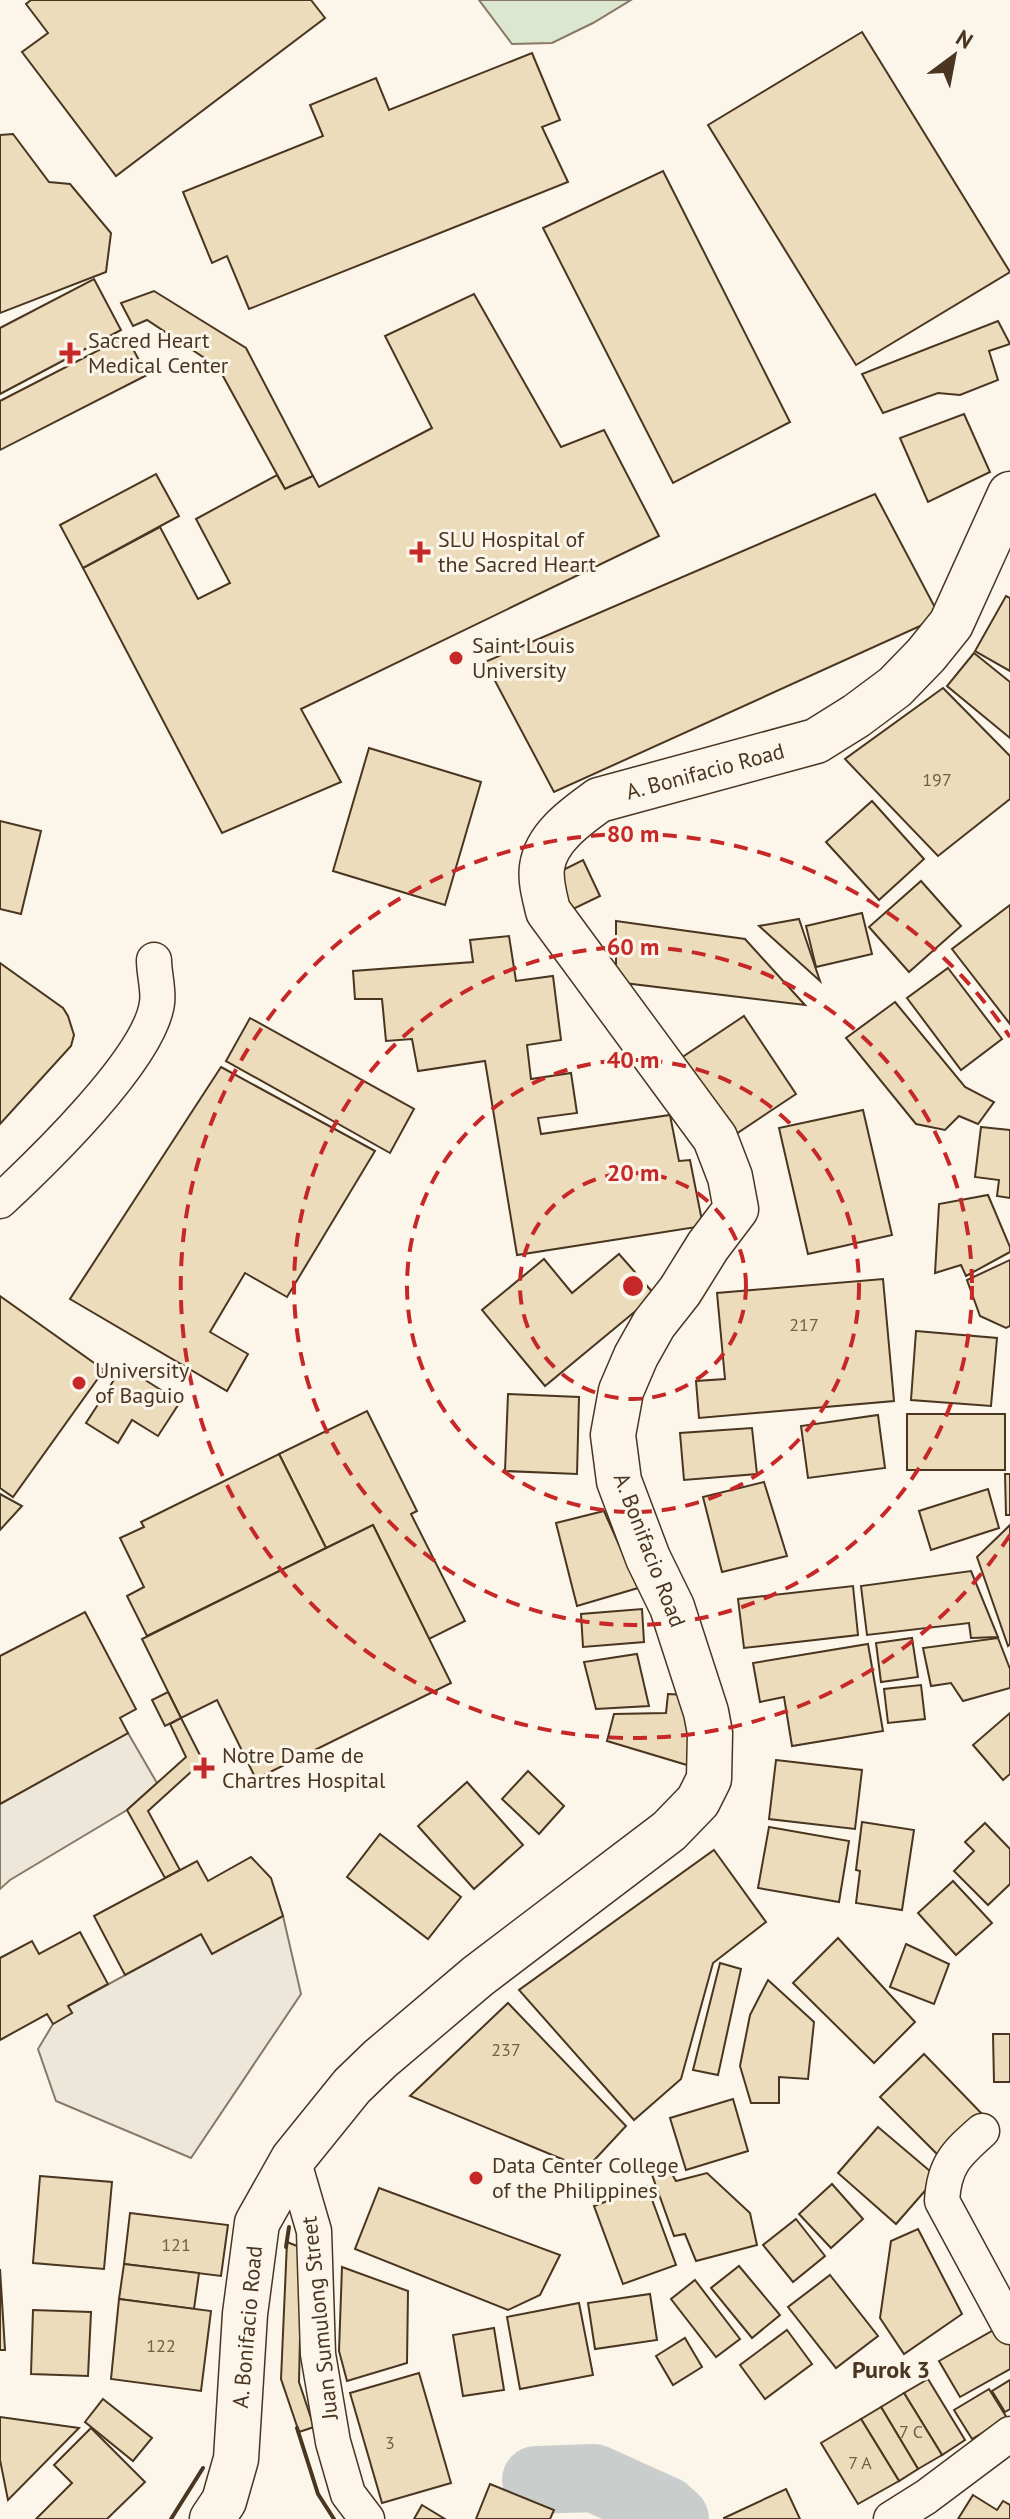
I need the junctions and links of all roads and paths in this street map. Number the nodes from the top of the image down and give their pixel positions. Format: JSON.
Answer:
{"nodes":[{"id":1,"x":1010,"y":494,"type":"edge"},
{"id":2,"x":154,"y":960,"type":"dead end"},
{"id":3,"x":0,"y":1201,"type":"edge"},
{"id":4,"x":982,"y":2131,"type":"dead end"},
{"id":5,"x":293,"y":2159,"type":"junction"},
{"id":6,"x":1010,"y":2327,"type":"edge"},
{"id":7,"x":1010,"y":2434,"type":"edge"},
{"id":8,"x":212,"y":2519,"type":"edge"},
{"id":9,"x":367,"y":2519,"type":"edge"},
{"id":10,"x":891,"y":2519,"type":"edge"}],
"edges":[{"from":1,"to":5,"type":"main road","name":"A. Bonifacio Road"},
{"from":2,"to":3,"type":"street"},
{"from":4,"to":6,"type":"street"},
{"from":5,"to":8,"type":"main road","name":"A. Bonifacio Road"},
{"from":5,"to":9,"type":"street","name":"Juan Sumulong Street"},
{"from":7,"to":10,"type":"street"}]}
